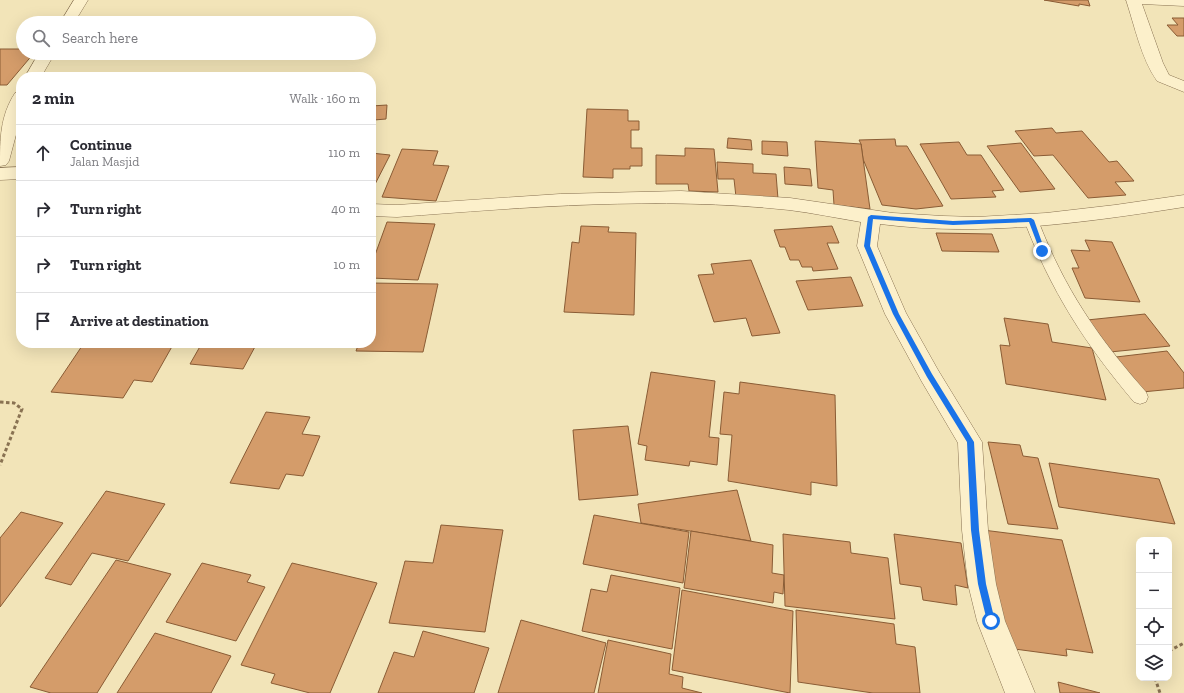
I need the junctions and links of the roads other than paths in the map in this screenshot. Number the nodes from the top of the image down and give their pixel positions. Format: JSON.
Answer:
{"nodes":[{"id":1,"x":81,"y":0,"type":"edge"},
{"id":2,"x":1133,"y":0,"type":"edge"},
{"id":3,"x":1184,"y":2,"type":"edge"},
{"id":4,"x":71,"y":16,"type":"edge"},
{"id":5,"x":44,"y":60,"type":"edge"},
{"id":6,"x":36,"y":72,"type":"edge"},
{"id":7,"x":1184,"y":87,"type":"edge"},
{"id":8,"x":16,"y":104,"type":"edge"},
{"id":9,"x":0,"y":161,"type":"edge"},
{"id":10,"x":16,"y":173,"type":"edge"},
{"id":11,"x":0,"y":174,"type":"edge"},
{"id":12,"x":1184,"y":201,"type":"edge"},
{"id":13,"x":376,"y":210,"type":"edge"},
{"id":14,"x":871,"y":217,"type":"junction"},
{"id":15,"x":1031,"y":220,"type":"junction"},
{"id":16,"x":1140,"y":397,"type":"dead end"},
{"id":17,"x":1020,"y":693,"type":"edge"}],
"edges":[{"from":1,"to":4,"type":"street"},
{"from":2,"to":3,"type":"street"},
{"from":2,"to":7,"type":"street"},
{"from":5,"to":6,"type":"street"},
{"from":8,"to":9,"type":"street"},
{"from":10,"to":11,"type":"street"},
{"from":12,"to":15,"type":"street"},
{"from":13,"to":14,"type":"street"},
{"from":14,"to":15,"type":"street"},
{"from":14,"to":17,"type":"street"},
{"from":15,"to":16,"type":"lane"}]}
